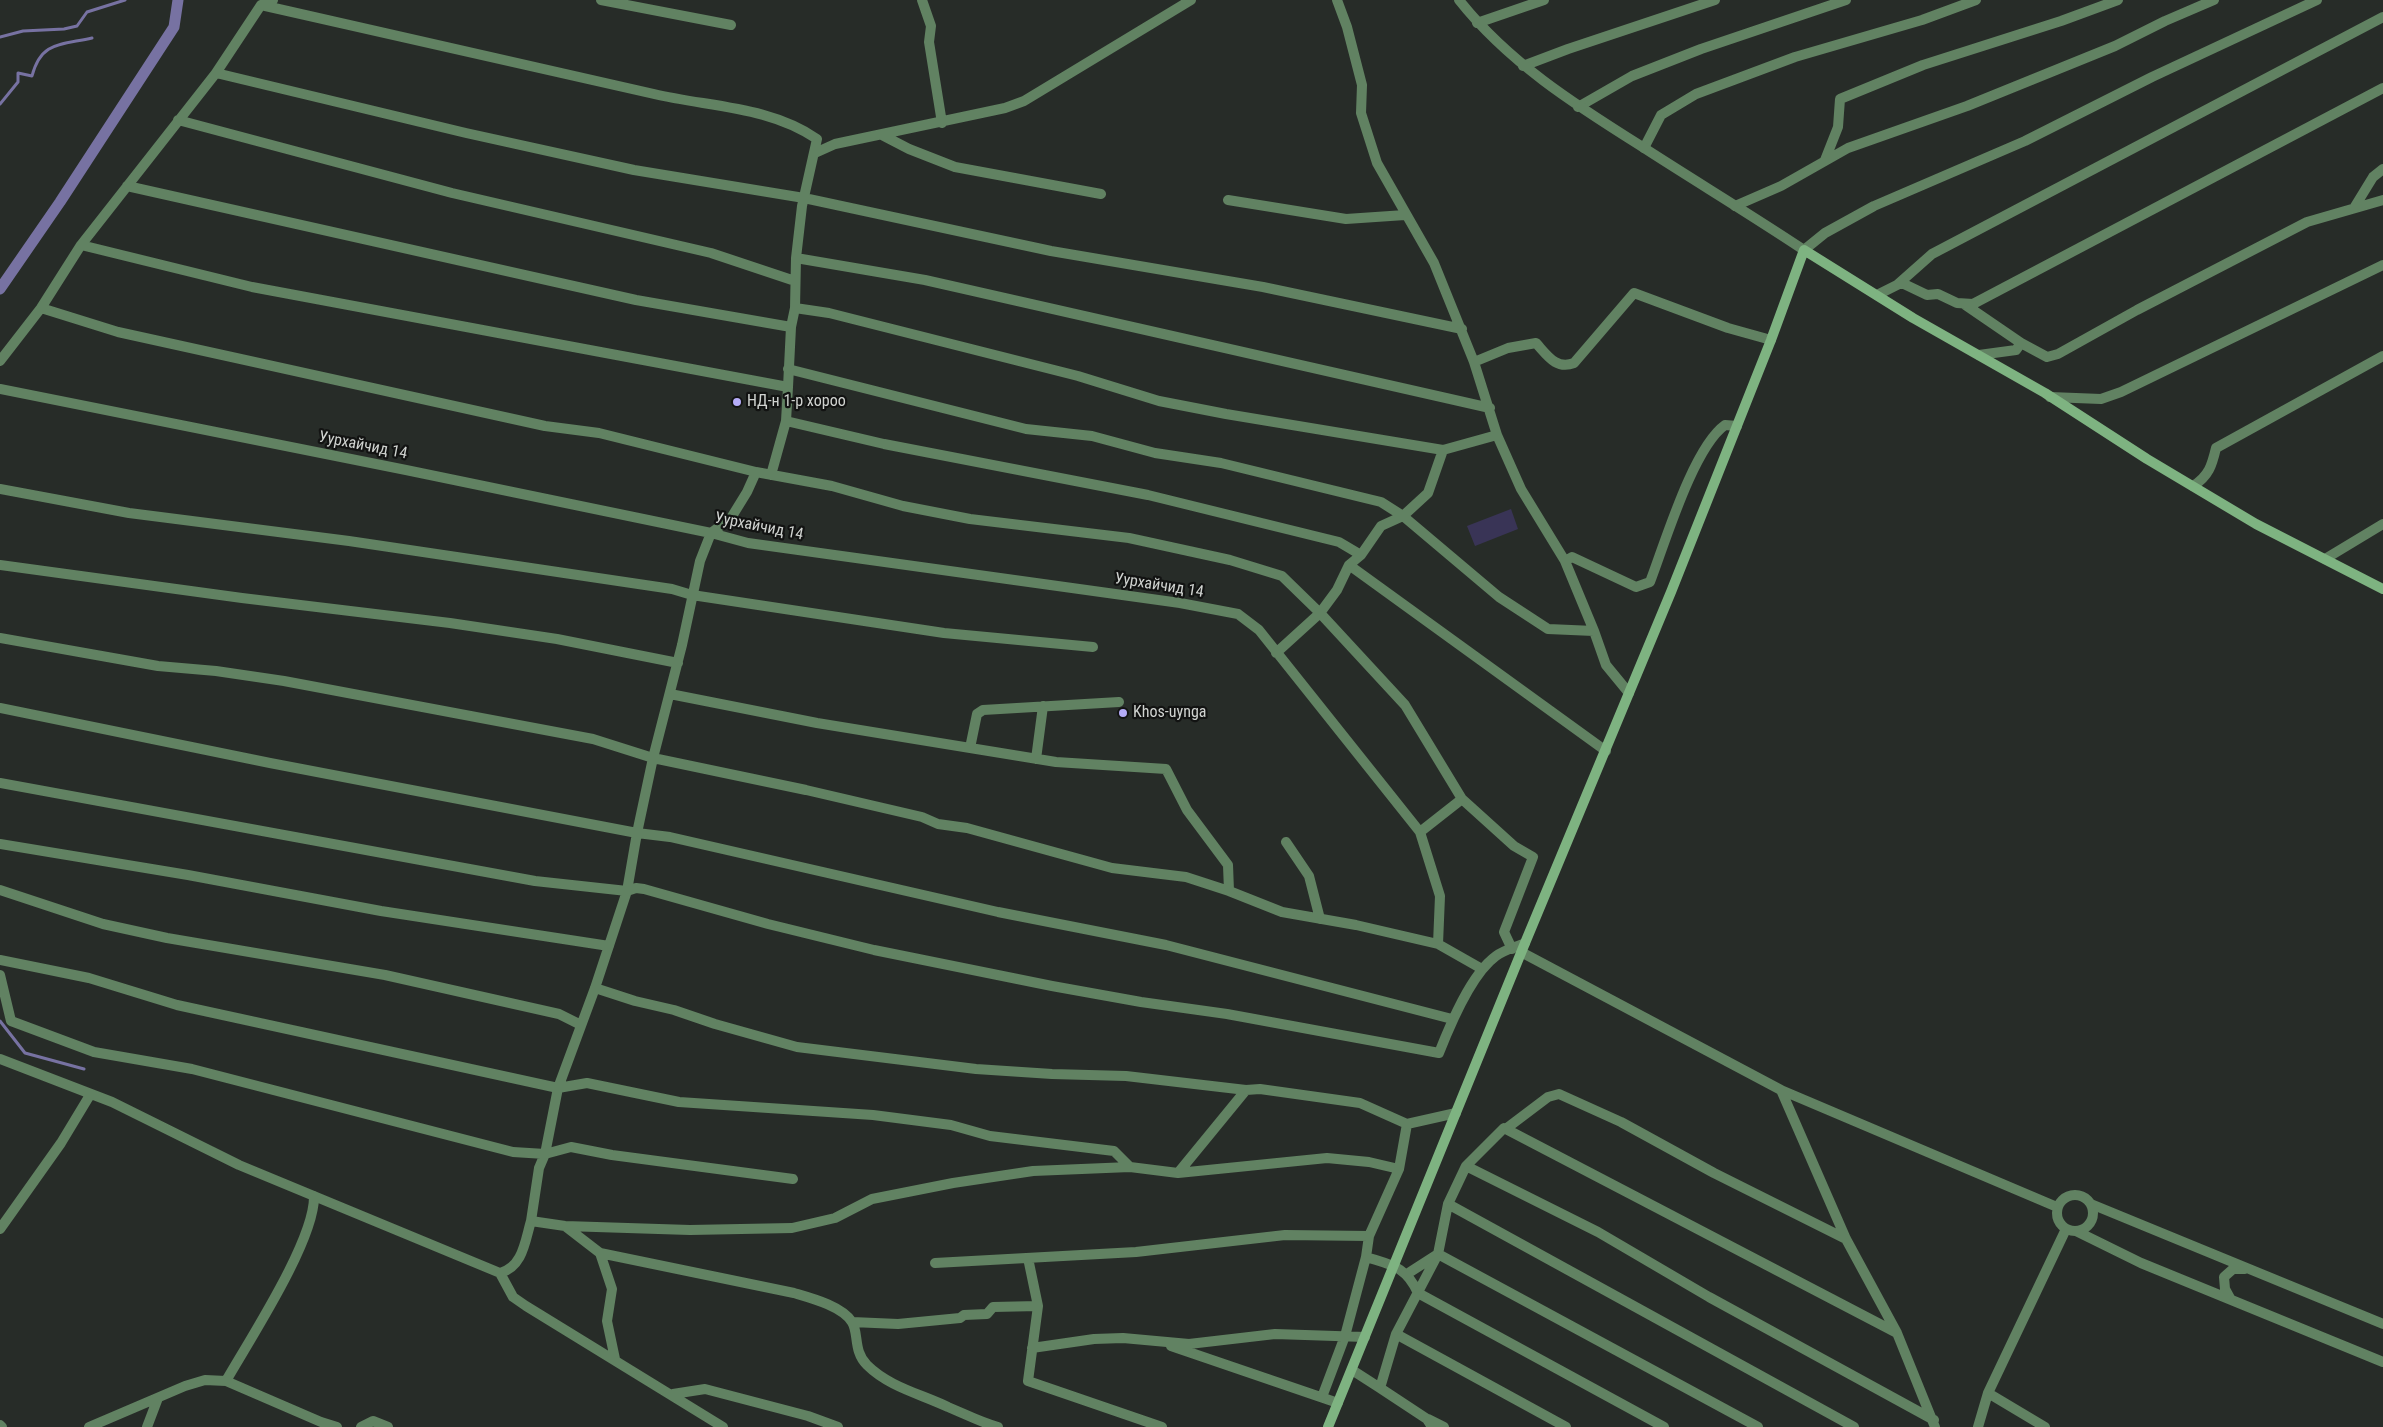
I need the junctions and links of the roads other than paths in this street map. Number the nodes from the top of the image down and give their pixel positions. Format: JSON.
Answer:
{"nodes":[{"id":1,"x":273,"y":0,"type":"edge"},
{"id":2,"x":601,"y":0,"type":"edge"},
{"id":3,"x":922,"y":0,"type":"edge"},
{"id":4,"x":1191,"y":0,"type":"edge"},
{"id":5,"x":1338,"y":0,"type":"edge"},
{"id":6,"x":1458,"y":0,"type":"edge"},
{"id":7,"x":1544,"y":0,"type":"edge"},
{"id":8,"x":1715,"y":0,"type":"edge"},
{"id":9,"x":1846,"y":0,"type":"edge"},
{"id":10,"x":1976,"y":0,"type":"edge"},
{"id":11,"x":2118,"y":0,"type":"edge"},
{"id":12,"x":2214,"y":0,"type":"edge"},
{"id":13,"x":2317,"y":0,"type":"edge"},
{"id":14,"x":261,"y":5,"type":"junction"},
{"id":15,"x":2383,"y":17,"type":"edge"},
{"id":16,"x":1477,"y":23,"type":"junction"},
{"id":17,"x":731,"y":25,"type":"dead end"},
{"id":18,"x":1523,"y":66,"type":"junction"},
{"id":19,"x":216,"y":73,"type":"junction"},
{"id":20,"x":2383,"y":88,"type":"edge"},
{"id":21,"x":1578,"y":107,"type":"junction"},
{"id":22,"x":178,"y":120,"type":"junction"},
{"id":23,"x":942,"y":122,"type":"junction"},
{"id":24,"x":882,"y":134,"type":"junction"},
{"id":25,"x":1644,"y":148,"type":"junction"},
{"id":26,"x":815,"y":153,"type":"junction"},
{"id":27,"x":1825,"y":160,"type":"junction"},
{"id":28,"x":2383,"y":169,"type":"edge"},
{"id":29,"x":127,"y":186,"type":"junction"},
{"id":30,"x":1101,"y":194,"type":"dead end"},
{"id":31,"x":804,"y":198,"type":"junction"},
{"id":32,"x":1228,"y":200,"type":"dead end"},
{"id":33,"x":2383,"y":200,"type":"edge"},
{"id":34,"x":1735,"y":206,"type":"junction"},
{"id":35,"x":2354,"y":208,"type":"junction"},
{"id":36,"x":1405,"y":215,"type":"junction"},
{"id":37,"x":81,"y":245,"type":"junction"},
{"id":38,"x":1804,"y":250,"type":"junction"},
{"id":39,"x":796,"y":258,"type":"junction"},
{"id":40,"x":2383,"y":265,"type":"edge"},
{"id":41,"x":795,"y":281,"type":"junction"},
{"id":42,"x":1898,"y":284,"type":"junction"},
{"id":43,"x":1877,"y":295,"type":"junction"},
{"id":44,"x":1964,"y":304,"type":"junction"},
{"id":45,"x":41,"y":308,"type":"junction"},
{"id":46,"x":795,"y":308,"type":"junction"},
{"id":47,"x":791,"y":327,"type":"junction"},
{"id":48,"x":1462,"y":329,"type":"junction"},
{"id":49,"x":1771,"y":340,"type":"junction"},
{"id":50,"x":2020,"y":343,"type":"junction"},
{"id":51,"x":1979,"y":355,"type":"junction"},
{"id":52,"x":2383,"y":356,"type":"edge"},
{"id":53,"x":0,"y":361,"type":"edge"},
{"id":54,"x":1474,"y":362,"type":"junction"},
{"id":55,"x":788,"y":369,"type":"junction"},
{"id":56,"x":788,"y":387,"type":"junction"},
{"id":57,"x":0,"y":389,"type":"edge"},
{"id":58,"x":2050,"y":396,"type":"junction"},
{"id":59,"x":1490,"y":408,"type":"junction"},
{"id":60,"x":786,"y":421,"type":"junction"},
{"id":61,"x":1737,"y":426,"type":"junction"},
{"id":62,"x":1497,"y":435,"type":"junction"},
{"id":63,"x":1444,"y":450,"type":"junction"},
{"id":64,"x":756,"y":472,"type":"junction"},
{"id":65,"x":771,"y":475,"type":"junction"},
{"id":66,"x":2193,"y":486,"type":"junction"},
{"id":67,"x":0,"y":489,"type":"edge"},
{"id":68,"x":1403,"y":516,"type":"junction"},
{"id":69,"x":2383,"y":524,"type":"edge"},
{"id":70,"x":712,"y":533,"type":"junction"},
{"id":71,"x":1361,"y":555,"type":"junction"},
{"id":72,"x":2325,"y":559,"type":"junction"},
{"id":73,"x":1565,"y":561,"type":"junction"},
{"id":74,"x":0,"y":565,"type":"edge"},
{"id":75,"x":1349,"y":565,"type":"junction"},
{"id":76,"x":2383,"y":589,"type":"edge"},
{"id":77,"x":692,"y":595,"type":"junction"},
{"id":78,"x":1320,"y":612,"type":"junction"},
{"id":79,"x":1594,"y":631,"type":"junction"},
{"id":80,"x":0,"y":638,"type":"edge"},
{"id":81,"x":1093,"y":646,"type":"dead end"},
{"id":82,"x":1276,"y":653,"type":"junction"},
{"id":83,"x":678,"y":662,"type":"junction"},
{"id":84,"x":1629,"y":693,"type":"junction"},
{"id":85,"x":670,"y":694,"type":"junction"},
{"id":86,"x":1119,"y":702,"type":"dead end"},
{"id":87,"x":1043,"y":706,"type":"junction"},
{"id":88,"x":0,"y":708,"type":"edge"},
{"id":89,"x":970,"y":748,"type":"junction"},
{"id":90,"x":1606,"y":751,"type":"junction"},
{"id":91,"x":653,"y":758,"type":"junction"},
{"id":92,"x":1036,"y":759,"type":"junction"},
{"id":93,"x":0,"y":783,"type":"edge"},
{"id":94,"x":1462,"y":799,"type":"junction"},
{"id":95,"x":1420,"y":832,"type":"junction"},
{"id":96,"x":637,"y":833,"type":"junction"},
{"id":97,"x":1286,"y":842,"type":"dead end"},
{"id":98,"x":0,"y":844,"type":"edge"},
{"id":99,"x":0,"y":890,"type":"edge"},
{"id":100,"x":627,"y":891,"type":"junction"},
{"id":101,"x":1230,"y":891,"type":"junction"},
{"id":102,"x":1320,"y":919,"type":"junction"},
{"id":103,"x":1438,"y":944,"type":"junction"},
{"id":104,"x":609,"y":946,"type":"junction"},
{"id":105,"x":1519,"y":948,"type":"junction"},
{"id":106,"x":0,"y":960,"type":"edge"},
{"id":107,"x":1482,"y":969,"type":"junction"},
{"id":108,"x":0,"y":975,"type":"edge"},
{"id":109,"x":596,"y":988,"type":"junction"},
{"id":110,"x":1452,"y":1019,"type":"junction"},
{"id":111,"x":581,"y":1025,"type":"junction"},
{"id":112,"x":0,"y":1059,"type":"edge"},
{"id":113,"x":558,"y":1088,"type":"junction"},
{"id":114,"x":1246,"y":1090,"type":"junction"},
{"id":115,"x":1781,"y":1090,"type":"junction"},
{"id":116,"x":90,"y":1095,"type":"junction"},
{"id":117,"x":1456,"y":1113,"type":"junction"},
{"id":118,"x":1407,"y":1124,"type":"junction"},
{"id":119,"x":1507,"y":1128,"type":"junction"},
{"id":120,"x":545,"y":1154,"type":"junction"},
{"id":121,"x":1466,"y":1166,"type":"junction"},
{"id":122,"x":1130,"y":1167,"type":"junction"},
{"id":123,"x":1399,"y":1169,"type":"junction"},
{"id":124,"x":1178,"y":1172,"type":"junction"},
{"id":125,"x":793,"y":1179,"type":"dead end"},
{"id":126,"x":314,"y":1196,"type":"junction"},
{"id":127,"x":1448,"y":1204,"type":"junction"},
{"id":128,"x":2091,"y":1204,"type":"junction"},
{"id":129,"x":2058,"y":1207,"type":"junction"},
{"id":130,"x":531,"y":1221,"type":"junction"},
{"id":131,"x":565,"y":1226,"type":"junction"},
{"id":132,"x":0,"y":1229,"type":"edge"},
{"id":133,"x":2071,"y":1230,"type":"junction"},
{"id":134,"x":1369,"y":1236,"type":"junction"},
{"id":135,"x":1846,"y":1239,"type":"junction"},
{"id":136,"x":600,"y":1253,"type":"junction"},
{"id":137,"x":1438,"y":1254,"type":"junction"},
{"id":138,"x":1366,"y":1257,"type":"junction"},
{"id":139,"x":1028,"y":1258,"type":"junction"},
{"id":140,"x":935,"y":1263,"type":"dead end"},
{"id":141,"x":1395,"y":1265,"type":"junction"},
{"id":142,"x":2248,"y":1269,"type":"junction"},
{"id":143,"x":500,"y":1272,"type":"junction"},
{"id":144,"x":1407,"y":1274,"type":"junction"},
{"id":145,"x":1418,"y":1293,"type":"junction"},
{"id":146,"x":2231,"y":1300,"type":"junction"},
{"id":147,"x":1038,"y":1306,"type":"junction"},
{"id":148,"x":852,"y":1322,"type":"junction"},
{"id":149,"x":2383,"y":1324,"type":"edge"},
{"id":150,"x":1897,"y":1333,"type":"junction"},
{"id":151,"x":1396,"y":1334,"type":"junction"},
{"id":152,"x":1346,"y":1336,"type":"junction"},
{"id":153,"x":1366,"y":1337,"type":"junction"},
{"id":154,"x":1153,"y":1340,"type":"junction"},
{"id":155,"x":1032,"y":1348,"type":"junction"},
{"id":156,"x":616,"y":1359,"type":"junction"},
{"id":157,"x":2383,"y":1362,"type":"edge"},
{"id":158,"x":1352,"y":1370,"type":"junction"},
{"id":159,"x":226,"y":1381,"type":"junction"},
{"id":160,"x":1380,"y":1388,"type":"junction"},
{"id":161,"x":1988,"y":1393,"type":"junction"},
{"id":162,"x":673,"y":1394,"type":"junction"},
{"id":163,"x":1322,"y":1397,"type":"junction"},
{"id":164,"x":158,"y":1398,"type":"junction"},
{"id":165,"x":1338,"y":1403,"type":"junction"},
{"id":166,"x":1430,"y":1423,"type":"edge"},
{"id":167,"x":1934,"y":1423,"type":"edge"},
{"id":168,"x":89,"y":1427,"type":"edge"},
{"id":169,"x":148,"y":1427,"type":"edge"},
{"id":170,"x":337,"y":1427,"type":"edge"},
{"id":171,"x":361,"y":1427,"type":"edge"},
{"id":172,"x":388,"y":1427,"type":"edge"},
{"id":173,"x":723,"y":1427,"type":"edge"},
{"id":174,"x":838,"y":1427,"type":"edge"},
{"id":175,"x":998,"y":1427,"type":"edge"},
{"id":176,"x":1162,"y":1427,"type":"edge"},
{"id":177,"x":1328,"y":1427,"type":"edge"},
{"id":178,"x":1444,"y":1427,"type":"edge"},
{"id":179,"x":1566,"y":1427,"type":"edge"},
{"id":180,"x":1664,"y":1427,"type":"edge"},
{"id":181,"x":1758,"y":1427,"type":"edge"},
{"id":182,"x":1854,"y":1427,"type":"edge"},
{"id":183,"x":1978,"y":1427,"type":"edge"},
{"id":184,"x":2045,"y":1427,"type":"edge"}],
"edges":[{"from":1,"to":14,"type":"street"},
{"from":2,"to":17,"type":"street"},
{"from":3,"to":23,"type":"street"},
{"from":4,"to":23,"type":"street"},
{"from":5,"to":36,"type":"street"},
{"from":6,"to":16,"type":"street"},
{"from":7,"to":16,"type":"street"},
{"from":8,"to":18,"type":"street"},
{"from":9,"to":21,"type":"street"},
{"from":10,"to":25,"type":"street"},
{"from":11,"to":27,"type":"street"},
{"from":12,"to":27,"type":"street"},
{"from":13,"to":38,"type":"street"},
{"from":14,"to":19,"type":"street"},
{"from":14,"to":26,"type":"street"},
{"from":15,"to":42,"type":"street"},
{"from":16,"to":18,"type":"street"},
{"from":18,"to":21,"type":"street"},
{"from":19,"to":22,"type":"street"},
{"from":19,"to":31,"type":"street"},
{"from":20,"to":44,"type":"street"},
{"from":21,"to":25,"type":"street"},
{"from":22,"to":29,"type":"street"},
{"from":22,"to":41,"type":"street"},
{"from":23,"to":24,"type":"street"},
{"from":24,"to":26,"type":"street"},
{"from":24,"to":30,"type":"street"},
{"from":25,"to":34,"type":"street"},
{"from":26,"to":31,"type":"street"},
{"from":27,"to":34,"type":"street"},
{"from":28,"to":35,"type":"street"},
{"from":29,"to":37,"type":"street"},
{"from":29,"to":47,"type":"street"},
{"from":31,"to":39,"type":"street"},
{"from":31,"to":48,"type":"street"},
{"from":32,"to":36,"type":"street"},
{"from":33,"to":35,"type":"street"},
{"from":34,"to":38,"type":"street"},
{"from":35,"to":50,"type":"street"},
{"from":36,"to":48,"type":"street"},
{"from":37,"to":45,"type":"street"},
{"from":37,"to":56,"type":"street"},
{"from":38,"to":43,"type":"main road"},
{"from":38,"to":49,"type":"main road"},
{"from":39,"to":41,"type":"street"},
{"from":39,"to":59,"type":"street"},
{"from":40,"to":58,"type":"street"},
{"from":41,"to":46,"type":"street"},
{"from":42,"to":43,"type":"street"},
{"from":42,"to":44,"type":"street"},
{"from":43,"to":51,"type":"main road"},
{"from":44,"to":50,"type":"street"},
{"from":45,"to":53,"type":"street"},
{"from":45,"to":64,"type":"street"},
{"from":46,"to":47,"type":"street"},
{"from":46,"to":63,"type":"street"},
{"from":47,"to":55,"type":"street"},
{"from":48,"to":54,"type":"street"},
{"from":49,"to":54,"type":"street"},
{"from":49,"to":61,"type":"main road"},
{"from":50,"to":51,"type":"street"},
{"from":51,"to":58,"type":"main road"},
{"from":52,"to":66,"type":"street"},
{"from":54,"to":59,"type":"street"},
{"from":55,"to":56,"type":"street"},
{"from":55,"to":68,"type":"street"},
{"from":56,"to":60,"type":"street"},
{"from":57,"to":70,"type":"street","name":"Уурхайчид 14"},
{"from":58,"to":66,"type":"main road"},
{"from":59,"to":62,"type":"street"},
{"from":60,"to":65,"type":"street"},
{"from":60,"to":71,"type":"street"},
{"from":61,"to":73,"type":"street"},
{"from":61,"to":84,"type":"main road"},
{"from":62,"to":63,"type":"street"},
{"from":62,"to":73,"type":"street"},
{"from":63,"to":68,"type":"street"},
{"from":64,"to":65,"type":"street"},
{"from":64,"to":70,"type":"street"},
{"from":65,"to":78,"type":"street"},
{"from":66,"to":72,"type":"main road"},
{"from":67,"to":77,"type":"street"},
{"from":68,"to":71,"type":"street"},
{"from":68,"to":79,"type":"street"},
{"from":69,"to":72,"type":"street"},
{"from":70,"to":77,"type":"street"},
{"from":70,"to":82,"type":"street","name":"Уурхайчид 14"},
{"from":71,"to":75,"type":"street"},
{"from":72,"to":76,"type":"main road"},
{"from":73,"to":79,"type":"street"},
{"from":74,"to":83,"type":"street"},
{"from":75,"to":78,"type":"street"},
{"from":75,"to":90,"type":"street"},
{"from":77,"to":81,"type":"street"},
{"from":77,"to":83,"type":"street"},
{"from":78,"to":82,"type":"street"},
{"from":78,"to":94,"type":"street"},
{"from":79,"to":84,"type":"street"},
{"from":80,"to":91,"type":"street"},
{"from":82,"to":95,"type":"street","name":"Уурхайчид 14"},
{"from":83,"to":85,"type":"street"},
{"from":84,"to":90,"type":"main road"},
{"from":85,"to":89,"type":"street"},
{"from":85,"to":91,"type":"street"},
{"from":86,"to":87,"type":"street"},
{"from":87,"to":89,"type":"street"},
{"from":87,"to":92,"type":"street"},
{"from":88,"to":96,"type":"street"},
{"from":89,"to":92,"type":"street"},
{"from":90,"to":105,"type":"main road"},
{"from":91,"to":96,"type":"street"},
{"from":91,"to":101,"type":"street"},
{"from":92,"to":101,"type":"street"},
{"from":93,"to":100,"type":"street"},
{"from":94,"to":95,"type":"street"},
{"from":94,"to":105,"type":"street"},
{"from":95,"to":103,"type":"street"},
{"from":96,"to":100,"type":"street"},
{"from":96,"to":110,"type":"street"},
{"from":97,"to":102,"type":"street"},
{"from":98,"to":104,"type":"street"},
{"from":99,"to":111,"type":"street"},
{"from":100,"to":104,"type":"street"},
{"from":100,"to":110,"type":"street"},
{"from":101,"to":102,"type":"street"},
{"from":102,"to":103,"type":"street"},
{"from":103,"to":107,"type":"street"},
{"from":104,"to":109,"type":"street"},
{"from":105,"to":107,"type":"street"},
{"from":105,"to":115,"type":"street"},
{"from":105,"to":117,"type":"main road"},
{"from":106,"to":113,"type":"street"},
{"from":107,"to":110,"type":"street"},
{"from":108,"to":120,"type":"street"},
{"from":109,"to":111,"type":"street"},
{"from":109,"to":114,"type":"street"},
{"from":111,"to":113,"type":"street"},
{"from":112,"to":116,"type":"street"},
{"from":113,"to":120,"type":"street"},
{"from":113,"to":122,"type":"street"},
{"from":114,"to":118,"type":"street"},
{"from":114,"to":124,"type":"street"},
{"from":115,"to":129,"type":"street"},
{"from":115,"to":135,"type":"street"},
{"from":116,"to":126,"type":"street"},
{"from":116,"to":132,"type":"street"},
{"from":117,"to":118,"type":"street"},
{"from":117,"to":141,"type":"main road"},
{"from":118,"to":123,"type":"street"},
{"from":119,"to":121,"type":"street"},
{"from":119,"to":135,"type":"street"},
{"from":119,"to":150,"type":"street"},
{"from":120,"to":125,"type":"street"},
{"from":120,"to":130,"type":"street"},
{"from":121,"to":127,"type":"street"},
{"from":121,"to":167,"type":"street"},
{"from":122,"to":124,"type":"street"},
{"from":122,"to":131,"type":"street"},
{"from":123,"to":124,"type":"street"},
{"from":123,"to":134,"type":"street"},
{"from":126,"to":143,"type":"street"},
{"from":126,"to":159,"type":"street"},
{"from":127,"to":137,"type":"street"},
{"from":127,"to":182,"type":"street"},
{"from":128,"to":129,"type":"street"},
{"from":128,"to":133,"type":"street"},
{"from":128,"to":142,"type":"street"},
{"from":129,"to":133,"type":"street"},
{"from":130,"to":131,"type":"street"},
{"from":130,"to":143,"type":"street"},
{"from":131,"to":136,"type":"street"},
{"from":133,"to":146,"type":"street"},
{"from":133,"to":161,"type":"street"},
{"from":134,"to":138,"type":"street"},
{"from":134,"to":139,"type":"street"},
{"from":135,"to":150,"type":"street"},
{"from":136,"to":148,"type":"street"},
{"from":136,"to":156,"type":"street"},
{"from":137,"to":144,"type":"street"},
{"from":137,"to":145,"type":"street"},
{"from":137,"to":181,"type":"street"},
{"from":138,"to":141,"type":"street"},
{"from":138,"to":152,"type":"street"},
{"from":139,"to":140,"type":"street"},
{"from":139,"to":147,"type":"street"},
{"from":141,"to":144,"type":"street"},
{"from":141,"to":153,"type":"main road"},
{"from":142,"to":146,"type":"street"},
{"from":142,"to":149,"type":"street"},
{"from":143,"to":156,"type":"street"},
{"from":144,"to":145,"type":"street"},
{"from":145,"to":151,"type":"street"},
{"from":145,"to":180,"type":"street"},
{"from":146,"to":157,"type":"street"},
{"from":147,"to":148,"type":"street"},
{"from":147,"to":155,"type":"street"},
{"from":148,"to":175,"type":"street"},
{"from":150,"to":167,"type":"street"},
{"from":151,"to":160,"type":"street"},
{"from":151,"to":179,"type":"street"},
{"from":152,"to":153,"type":"street"},
{"from":152,"to":154,"type":"street"},
{"from":152,"to":163,"type":"street"},
{"from":153,"to":158,"type":"main road"},
{"from":154,"to":155,"type":"street"},
{"from":154,"to":163,"type":"street"},
{"from":155,"to":176,"type":"street"},
{"from":156,"to":162,"type":"street"},
{"from":158,"to":160,"type":"street"},
{"from":158,"to":165,"type":"main road"},
{"from":159,"to":164,"type":"street"},
{"from":159,"to":170,"type":"street"},
{"from":160,"to":166,"type":"street"},
{"from":161,"to":183,"type":"street"},
{"from":161,"to":184,"type":"street"},
{"from":162,"to":173,"type":"street"},
{"from":162,"to":174,"type":"street"},
{"from":163,"to":165,"type":"street"},
{"from":164,"to":168,"type":"street"},
{"from":164,"to":169,"type":"street"},
{"from":165,"to":177,"type":"main road"},
{"from":166,"to":178,"type":"street"},
{"from":171,"to":172,"type":"street"}]}
